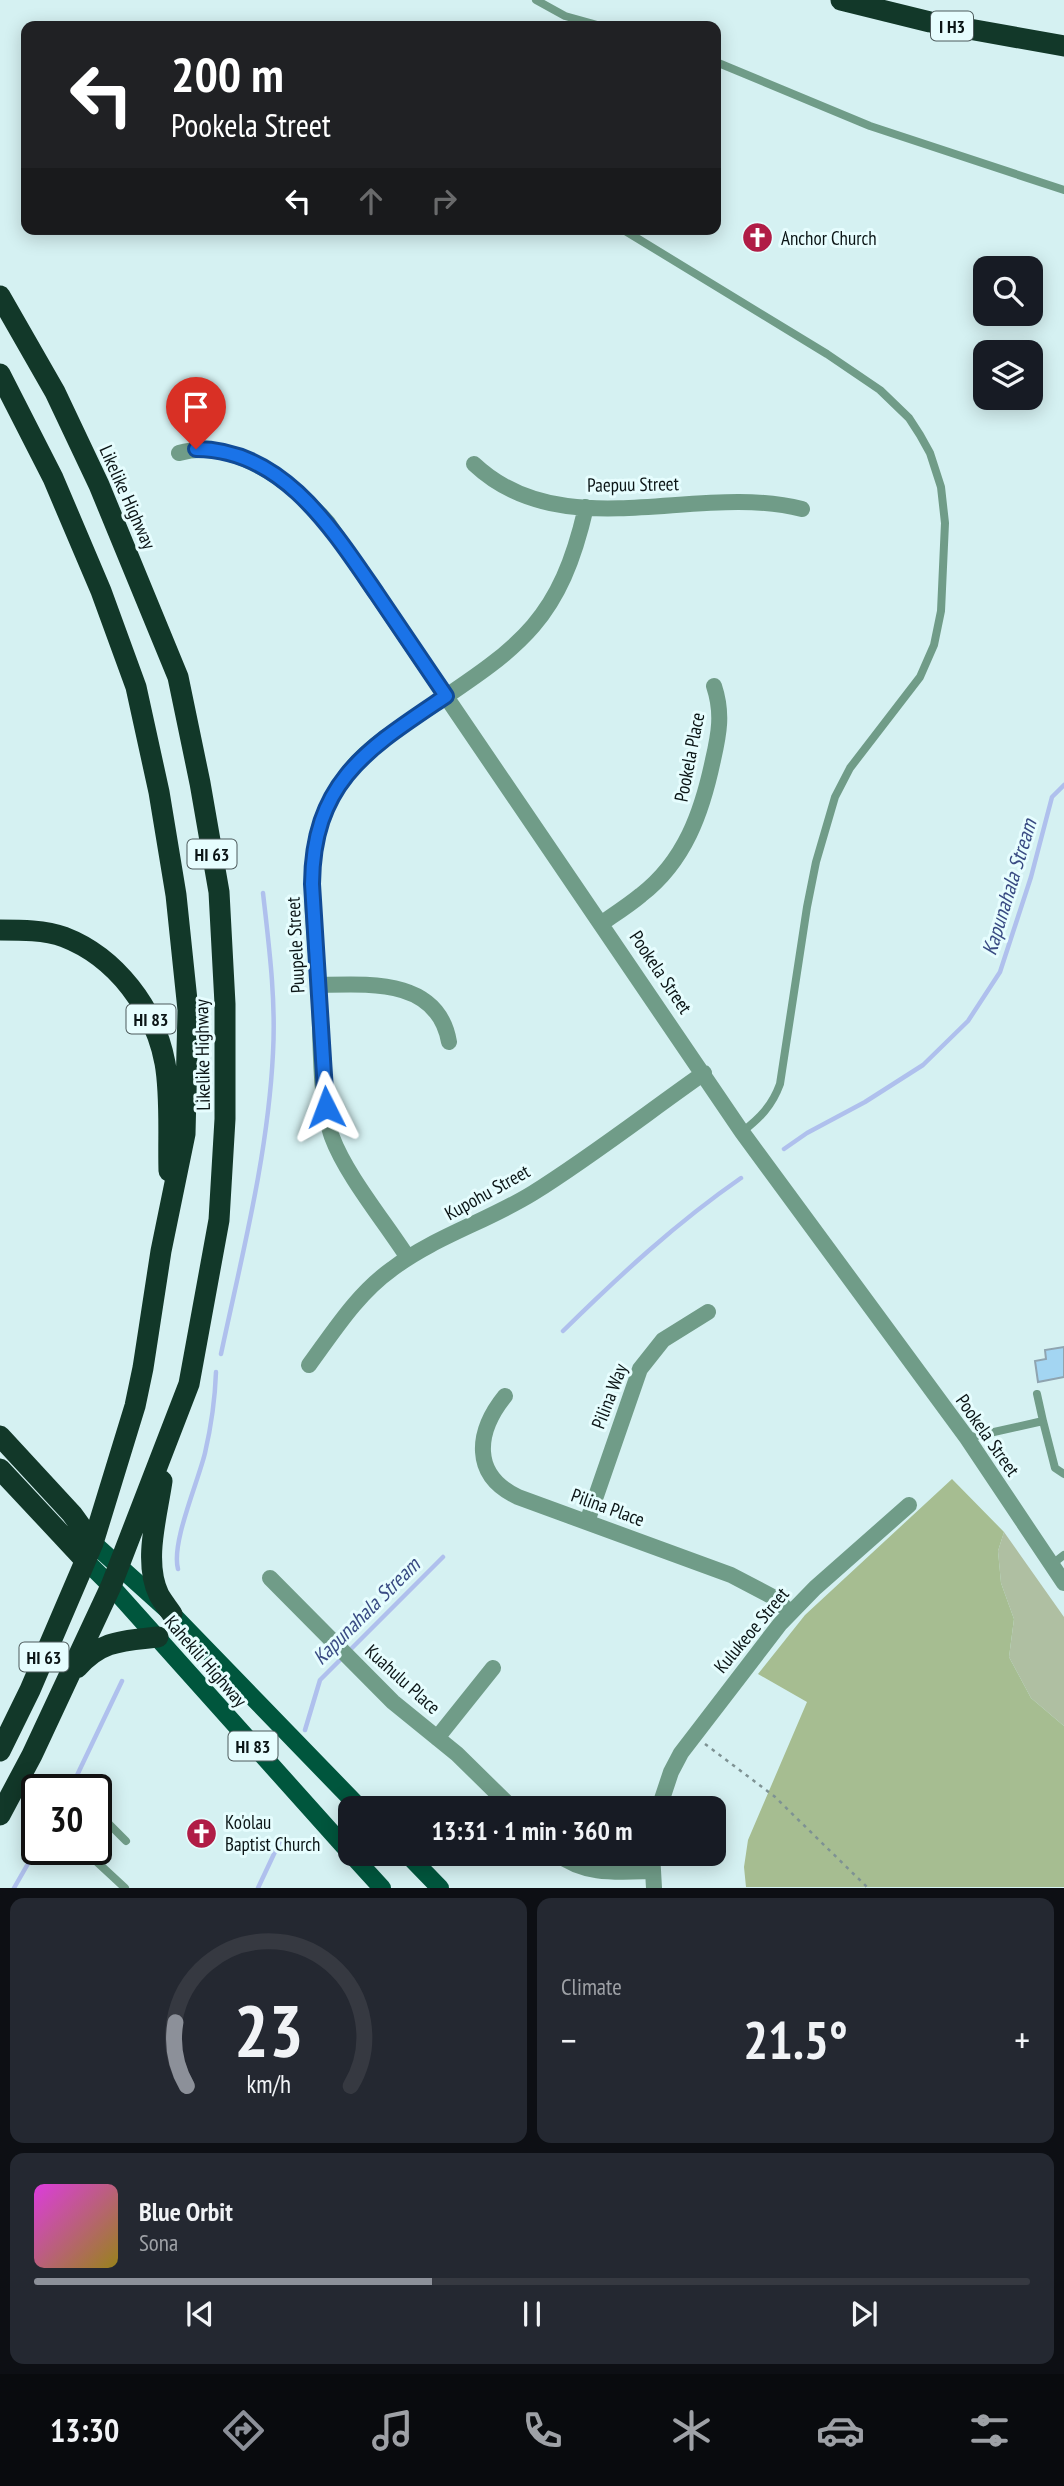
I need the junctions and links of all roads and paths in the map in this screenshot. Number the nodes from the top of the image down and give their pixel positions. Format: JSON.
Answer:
{"nodes":[{"id":1,"x":536,"y":0,"type":"edge"},
{"id":2,"x":841,"y":0,"type":"edge"},
{"id":3,"x":583,"y":21,"type":"edge"},
{"id":4,"x":1064,"y":46,"type":"edge"},
{"id":5,"x":721,"y":64,"type":"edge"},
{"id":6,"x":1064,"y":190,"type":"edge"},
{"id":7,"x":632,"y":235,"type":"edge"},
{"id":8,"x":0,"y":296,"type":"edge"},
{"id":9,"x":0,"y":374,"type":"edge"},
{"id":10,"x":179,"y":453,"type":"dead end"},
{"id":11,"x":474,"y":464,"type":"dead end"},
{"id":12,"x":586,"y":508,"type":"junction"},
{"id":13,"x":802,"y":509,"type":"dead end"},
{"id":14,"x":714,"y":686,"type":"dead end"},
{"id":15,"x":446,"y":696,"type":"junction"},
{"id":16,"x":601,"y":923,"type":"junction"},
{"id":17,"x":0,"y":930,"type":"edge"},
{"id":18,"x":319,"y":985,"type":"junction"},
{"id":19,"x":449,"y":1042,"type":"dead end"},
{"id":20,"x":704,"y":1073,"type":"junction"},
{"id":21,"x":742,"y":1132,"type":"junction"},
{"id":22,"x":170,"y":1204,"type":"junction"},
{"id":23,"x":408,"y":1258,"type":"junction"},
{"id":24,"x":708,"y":1312,"type":"dead end"},
{"id":25,"x":309,"y":1365,"type":"dead end"},
{"id":26,"x":1037,"y":1394,"type":"dead end"},
{"id":27,"x":505,"y":1396,"type":"dead end"},
{"id":28,"x":1043,"y":1422,"type":"junction"},
{"id":29,"x":0,"y":1436,"type":"edge"},
{"id":30,"x":967,"y":1438,"type":"junction"},
{"id":31,"x":166,"y":1447,"type":"junction"},
{"id":32,"x":0,"y":1469,"type":"edge"},
{"id":33,"x":1064,"y":1474,"type":"edge"},
{"id":34,"x":909,"y":1505,"type":"dead end"},
{"id":35,"x":587,"y":1522,"type":"junction"},
{"id":36,"x":89,"y":1552,"type":"junction"},
{"id":37,"x":1057,"y":1560,"type":"edge"},
{"id":38,"x":115,"y":1576,"type":"junction"},
{"id":39,"x":270,"y":1578,"type":"dead end"},
{"id":40,"x":1064,"y":1583,"type":"edge"},
{"id":41,"x":790,"y":1612,"type":"junction"},
{"id":42,"x":172,"y":1614,"type":"junction"},
{"id":43,"x":158,"y":1637,"type":"junction"},
{"id":44,"x":493,"y":1668,"type":"dead end"},
{"id":45,"x":67,"y":1680,"type":"junction"},
{"id":46,"x":694,"y":1736,"type":"junction"},
{"id":47,"x":437,"y":1738,"type":"junction"},
{"id":48,"x":0,"y":1751,"type":"edge"},
{"id":49,"x":348,"y":1796,"type":"edge"},
{"id":50,"x":500,"y":1796,"type":"edge"},
{"id":51,"x":663,"y":1796,"type":"edge"},
{"id":52,"x":0,"y":1815,"type":"edge"},
{"id":53,"x":112,"y":1827,"type":"edge"},
{"id":54,"x":338,"y":1840,"type":"edge"},
{"id":55,"x":126,"y":1841,"type":"dead end"},
{"id":56,"x":100,"y":1865,"type":"edge"},
{"id":57,"x":362,"y":1866,"type":"edge"},
{"id":58,"x":419,"y":1866,"type":"edge"},
{"id":59,"x":578,"y":1866,"type":"edge"},
{"id":60,"x":653,"y":1866,"type":"edge"},
{"id":61,"x":653,"y":1871,"type":"junction"},
{"id":62,"x":125,"y":1888,"type":"edge"},
{"id":63,"x":382,"y":1888,"type":"edge"},
{"id":64,"x":440,"y":1888,"type":"edge"},
{"id":65,"x":654,"y":1888,"type":"edge"},
{"id":66,"x":868,"y":1888,"type":"edge"}],
"edges":[{"from":1,"to":3,"type":"lane"},
{"from":2,"to":4,"type":"highway","number":"I H3"},
{"from":5,"to":6,"type":"lane"},
{"from":7,"to":21,"type":"lane"},
{"from":8,"to":31,"type":"highway","name":"Likelike Highway","number":"HI 63"},
{"from":9,"to":22,"type":"highway","name":"Likelike Highway","number":"HI 63"},
{"from":10,"to":15,"type":"street","name":"Pookela Street"},
{"from":11,"to":12,"type":"street","name":"Paepuu Street"},
{"from":12,"to":13,"type":"street","name":"Paepuu Street"},
{"from":12,"to":15,"type":"street","name":"Puupele Street"},
{"from":14,"to":16,"type":"street","name":"Pookela Place"},
{"from":15,"to":16,"type":"street","name":"Pookela Street"},
{"from":15,"to":18,"type":"street","name":"Puupele Street"},
{"from":16,"to":20,"type":"street","name":"Pookela Street"},
{"from":17,"to":22,"type":"highway","number":"HI 83"},
{"from":18,"to":19,"type":"street"},
{"from":18,"to":23,"type":"street","name":"Puupele Street"},
{"from":20,"to":21,"type":"street","name":"Pookela Street"},
{"from":20,"to":23,"type":"street","name":"Kupohu Street"},
{"from":21,"to":30,"type":"street","name":"Pookela Street"},
{"from":22,"to":36,"type":"highway","name":"Likelike Highway","number":"HI 63"},
{"from":23,"to":25,"type":"street","name":"Kupohu Street"},
{"from":24,"to":35,"type":"street","name":"Pilina Way"},
{"from":26,"to":28,"type":"lane"},
{"from":27,"to":35,"type":"street","name":"Pilina Place"},
{"from":28,"to":30,"type":"lane"},
{"from":28,"to":33,"type":"lane"},
{"from":29,"to":36,"type":"highway","number":"HI 83"},
{"from":30,"to":37,"type":"street","name":"Pookela Street"},
{"from":31,"to":38,"type":"highway","name":"Likelike Highway","number":"HI 63"},
{"from":31,"to":42,"type":"highway"},
{"from":32,"to":36,"type":"highway"},
{"from":34,"to":41,"type":"street","name":"Kulukeoe Street"},
{"from":35,"to":41,"type":"street","name":"Pilina Place"},
{"from":36,"to":38,"type":"main road","name":"Kahekili Highway","number":"HI 83"},
{"from":36,"to":48,"type":"highway","name":"Likelike Highway","number":"HI 63"},
{"from":37,"to":40,"type":"street","name":"Pookela Street"},
{"from":38,"to":42,"type":"main road","name":"Kahekili Highway","number":"HI 83"},
{"from":38,"to":43,"type":"main road","name":"Kahekili Highway"},
{"from":38,"to":45,"type":"highway","name":"Likelike Highway","number":"HI 63"},
{"from":39,"to":47,"type":"street","name":"Kuahulu Place"},
{"from":41,"to":46,"type":"street","name":"Kulukeoe Street"},
{"from":42,"to":49,"type":"main road","name":"Kahekili Highway","number":"HI 83"},
{"from":43,"to":45,"type":"highway"},
{"from":43,"to":54,"type":"main road","name":"Kahekili Highway","number":"HI 83"},
{"from":44,"to":47,"type":"street"},
{"from":45,"to":52,"type":"highway","name":"Likelike Highway","number":"HI 63"},
{"from":46,"to":51,"type":"street","name":"Kulukeoe Street"},
{"from":46,"to":66,"type":"path"},
{"from":47,"to":50,"type":"street","name":"Kuahulu Place"},
{"from":53,"to":55,"type":"lane"},
{"from":56,"to":62,"type":"lane"},
{"from":57,"to":63,"type":"main road","name":"Kahekili Highway","number":"HI 83"},
{"from":58,"to":64,"type":"main road"},
{"from":59,"to":61,"type":"street"},
{"from":60,"to":61,"type":"street"},
{"from":61,"to":65,"type":"street"}]}
